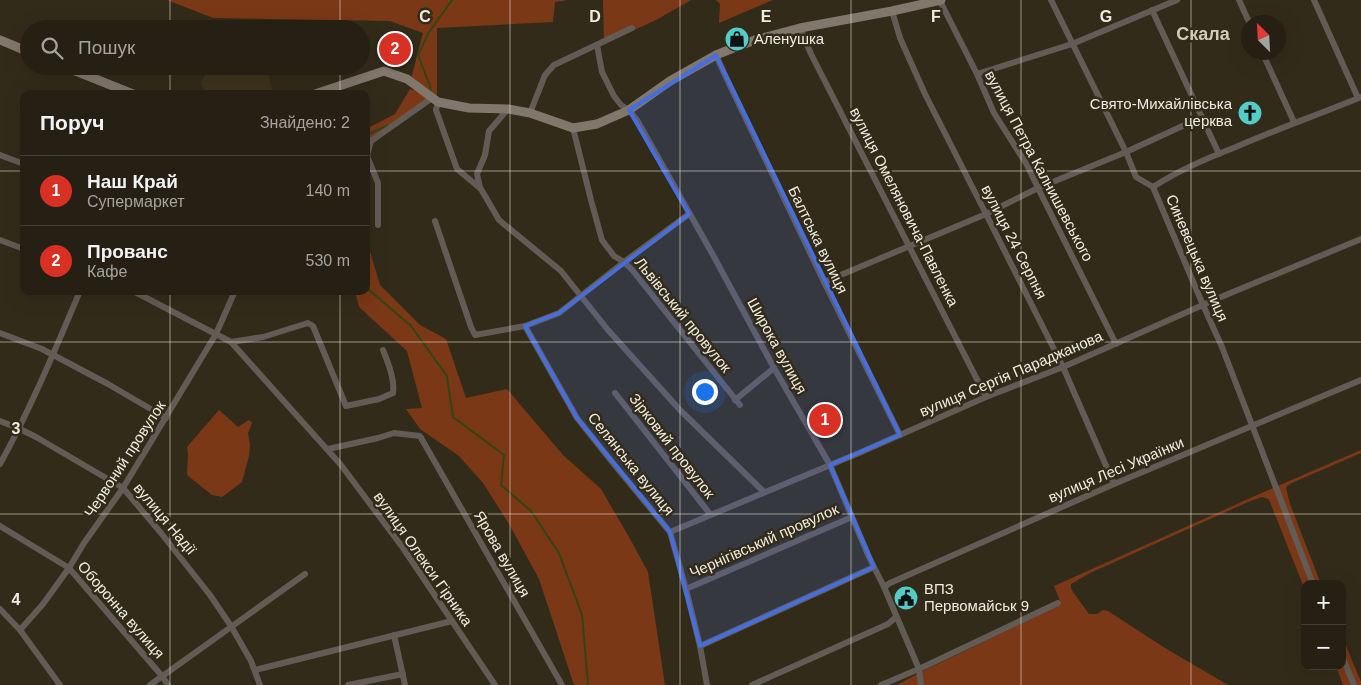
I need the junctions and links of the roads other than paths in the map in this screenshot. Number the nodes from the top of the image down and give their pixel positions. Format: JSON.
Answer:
{"nodes":[{"id":1,"x":940,"y":0,"type":"edge"},
{"id":2,"x":1051,"y":0,"type":"edge"},
{"id":3,"x":1177,"y":0,"type":"edge"},
{"id":4,"x":1238,"y":0,"type":"edge"},
{"id":5,"x":1314,"y":0,"type":"edge"},
{"id":6,"x":1152,"y":10,"type":"junction"},
{"id":7,"x":892,"y":11,"type":"junction"},
{"id":8,"x":1246,"y":15,"type":"edge"},
{"id":9,"x":632,"y":28,"type":"dead end"},
{"id":10,"x":800,"y":28,"type":"junction"},
{"id":11,"x":0,"y":40,"type":"edge"},
{"id":12,"x":1072,"y":44,"type":"junction"},
{"id":13,"x":597,"y":45,"type":"junction"},
{"id":14,"x":20,"y":48,"type":"edge"},
{"id":15,"x":716,"y":54,"type":"junction"},
{"id":16,"x":1266,"y":60,"type":"edge"},
{"id":17,"x":977,"y":74,"type":"junction"},
{"id":18,"x":86,"y":75,"type":"edge"},
{"id":19,"x":123,"y":90,"type":"edge"},
{"id":20,"x":327,"y":90,"type":"edge"},
{"id":21,"x":1360,"y":97,"type":"edge"},
{"id":22,"x":435,"y":100,"type":"junction"},
{"id":23,"x":508,"y":109,"type":"junction"},
{"id":24,"x":629,"y":110,"type":"junction"},
{"id":25,"x":530,"y":113,"type":"junction"},
{"id":26,"x":1202,"y":118,"type":"junction"},
{"id":27,"x":1294,"y":122,"type":"junction"},
{"id":28,"x":574,"y":128,"type":"junction"},
{"id":29,"x":370,"y":145,"type":"edge"},
{"id":30,"x":1126,"y":152,"type":"junction"},
{"id":31,"x":1219,"y":154,"type":"junction"},
{"id":32,"x":0,"y":155,"type":"edge"},
{"id":33,"x":20,"y":162,"type":"edge"},
{"id":34,"x":370,"y":163,"type":"edge"},
{"id":35,"x":1153,"y":187,"type":"junction"},
{"id":36,"x":1038,"y":188,"type":"junction"},
{"id":37,"x":480,"y":190,"type":"junction"},
{"id":38,"x":689,"y":214,"type":"junction"},
{"id":39,"x":986,"y":214,"type":"junction"},
{"id":40,"x":435,"y":221,"type":"dead end"},
{"id":41,"x":378,"y":225,"type":"dead end"},
{"id":42,"x":1361,"y":239,"type":"edge"},
{"id":43,"x":0,"y":240,"type":"edge"},
{"id":44,"x":910,"y":246,"type":"junction"},
{"id":45,"x":20,"y":248,"type":"edge"},
{"id":46,"x":624,"y":262,"type":"junction"},
{"id":47,"x":824,"y":282,"type":"junction"},
{"id":48,"x":78,"y":295,"type":"edge"},
{"id":49,"x":142,"y":295,"type":"edge"},
{"id":50,"x":233,"y":295,"type":"edge"},
{"id":51,"x":581,"y":296,"type":"junction"},
{"id":52,"x":1203,"y":305,"type":"junction"},
{"id":53,"x":525,"y":326,"type":"junction"},
{"id":54,"x":0,"y":333,"type":"edge"},
{"id":55,"x":216,"y":334,"type":"junction"},
{"id":56,"x":231,"y":342,"type":"junction"},
{"id":57,"x":1116,"y":344,"type":"junction"},
{"id":58,"x":383,"y":350,"type":"dead end"},
{"id":59,"x":53,"y":355,"type":"junction"},
{"id":60,"x":1063,"y":367,"type":"junction"},
{"id":61,"x":774,"y":368,"type":"junction"},
{"id":62,"x":1361,"y":380,"type":"edge"},
{"id":63,"x":615,"y":393,"type":"dead end"},
{"id":64,"x":986,"y":397,"type":"junction"},
{"id":65,"x":166,"y":418,"type":"junction"},
{"id":66,"x":0,"y":421,"type":"edge"},
{"id":67,"x":1252,"y":426,"type":"junction"},
{"id":68,"x":20,"y":429,"type":"junction"},
{"id":69,"x":900,"y":435,"type":"junction"},
{"id":70,"x":328,"y":449,"type":"junction"},
{"id":71,"x":0,"y":464,"type":"edge"},
{"id":72,"x":830,"y":465,"type":"junction"},
{"id":73,"x":1114,"y":484,"type":"junction"},
{"id":74,"x":123,"y":488,"type":"junction"},
{"id":75,"x":764,"y":492,"type":"junction"},
{"id":76,"x":710,"y":514,"type":"junction"},
{"id":77,"x":852,"y":516,"type":"junction"},
{"id":78,"x":0,"y":526,"type":"edge"},
{"id":79,"x":670,"y":532,"type":"junction"},
{"id":80,"x":874,"y":567,"type":"junction"},
{"id":81,"x":69,"y":568,"type":"junction"},
{"id":82,"x":305,"y":574,"type":"dead end"},
{"id":83,"x":1312,"y":580,"type":"edge"},
{"id":84,"x":884,"y":587,"type":"junction"},
{"id":85,"x":686,"y":589,"type":"junction"},
{"id":86,"x":1058,"y":603,"type":"dead end"},
{"id":87,"x":0,"y":609,"type":"edge"},
{"id":88,"x":896,"y":618,"type":"junction"},
{"id":89,"x":452,"y":621,"type":"junction"},
{"id":90,"x":231,"y":626,"type":"junction"},
{"id":91,"x":20,"y":630,"type":"junction"},
{"id":92,"x":394,"y":635,"type":"junction"},
{"id":93,"x":700,"y":646,"type":"junction"},
{"id":94,"x":1346,"y":666,"type":"edge"},
{"id":95,"x":919,"y":669,"type":"junction"},
{"id":96,"x":255,"y":670,"type":"junction"},
{"id":97,"x":403,"y":674,"type":"junction"},
{"id":98,"x":162,"y":676,"type":"junction"},
{"id":99,"x":60,"y":685,"type":"edge"},
{"id":100,"x":150,"y":685,"type":"edge"},
{"id":101,"x":168,"y":685,"type":"edge"},
{"id":102,"x":260,"y":685,"type":"edge"},
{"id":103,"x":348,"y":685,"type":"edge"},
{"id":104,"x":405,"y":685,"type":"edge"},
{"id":105,"x":495,"y":685,"type":"edge"},
{"id":106,"x":562,"y":685,"type":"edge"},
{"id":107,"x":707,"y":685,"type":"edge"},
{"id":108,"x":752,"y":685,"type":"edge"},
{"id":109,"x":881,"y":685,"type":"edge"},
{"id":110,"x":921,"y":685,"type":"edge"},
{"id":111,"x":1354,"y":685,"type":"edge"}],
"edges":[{"from":1,"to":7,"type":"street"},
{"from":1,"to":17,"type":"street","name":"вулиця Петра Калнишевського"},
{"from":2,"to":12,"type":"street","name":"Синевецька вулиця"},
{"from":3,"to":6,"type":"street"},
{"from":4,"to":8,"type":"street"},
{"from":5,"to":21,"type":"street"},
{"from":6,"to":12,"type":"street"},
{"from":6,"to":26,"type":"street"},
{"from":7,"to":10,"type":"street"},
{"from":7,"to":39,"type":"street","name":"вулиця 24 Серпня"},
{"from":9,"to":13,"type":"street"},
{"from":10,"to":15,"type":"street"},
{"from":10,"to":44,"type":"street","name":"вулиця Омеляновича-Павленка"},
{"from":11,"to":14,"type":"street"},
{"from":12,"to":17,"type":"street"},
{"from":12,"to":30,"type":"street","name":"Синевецька вулиця"},
{"from":13,"to":24,"type":"street","name":"Широка вулиця"},
{"from":13,"to":25,"type":"street"},
{"from":15,"to":24,"type":"street"},
{"from":15,"to":47,"type":"street","name":"Балтська вулиця"},
{"from":16,"to":27,"type":"street"},
{"from":17,"to":36,"type":"street","name":"вулиця Петра Калнишевського"},
{"from":18,"to":19,"type":"street"},
{"from":20,"to":22,"type":"street"},
{"from":21,"to":27,"type":"street"},
{"from":22,"to":23,"type":"street"},
{"from":22,"to":29,"type":"street"},
{"from":22,"to":37,"type":"street"},
{"from":23,"to":25,"type":"street"},
{"from":23,"to":37,"type":"street"},
{"from":24,"to":28,"type":"street"},
{"from":24,"to":38,"type":"street","name":"Широка вулиця"},
{"from":25,"to":28,"type":"street"},
{"from":26,"to":30,"type":"street"},
{"from":26,"to":31,"type":"street"},
{"from":27,"to":31,"type":"street"},
{"from":28,"to":46,"type":"street","name":"Львівський провулок"},
{"from":30,"to":35,"type":"street","name":"Синевецька вулиця"},
{"from":30,"to":36,"type":"street"},
{"from":31,"to":35,"type":"street"},
{"from":32,"to":33,"type":"street"},
{"from":34,"to":41,"type":"street"},
{"from":35,"to":52,"type":"street","name":"Синевецька вулиця"},
{"from":36,"to":39,"type":"street"},
{"from":36,"to":57,"type":"street","name":"вулиця Петра Калнишевського"},
{"from":37,"to":51,"type":"street"},
{"from":38,"to":46,"type":"street"},
{"from":38,"to":61,"type":"street","name":"Широка вулиця"},
{"from":39,"to":44,"type":"street"},
{"from":39,"to":60,"type":"street","name":"вулиця 24 Серпня"},
{"from":40,"to":53,"type":"street"},
{"from":42,"to":52,"type":"street","name":"вулиця Сергія Параджанова"},
{"from":43,"to":45,"type":"street"},
{"from":44,"to":47,"type":"street"},
{"from":44,"to":64,"type":"street","name":"вулиця Омеляновича-Павленка"},
{"from":46,"to":51,"type":"street"},
{"from":46,"to":61,"type":"street","name":"Львівський провулок"},
{"from":47,"to":69,"type":"street","name":"Балтська вулиця"},
{"from":48,"to":59,"type":"street"},
{"from":49,"to":55,"type":"street","name":"вулиця Олекси Гірника"},
{"from":50,"to":55,"type":"street","name":"Червоний провулок"},
{"from":51,"to":53,"type":"street"},
{"from":51,"to":75,"type":"street"},
{"from":52,"to":57,"type":"street","name":"вулиця Сергія Параджанова"},
{"from":52,"to":67,"type":"street","name":"Синевецька вулиця"},
{"from":53,"to":79,"type":"street","name":"Селянська вулиця"},
{"from":54,"to":59,"type":"street"},
{"from":55,"to":56,"type":"street","name":"вулиця Олекси Гірника"},
{"from":55,"to":65,"type":"street","name":"Червоний провулок"},
{"from":56,"to":58,"type":"street"},
{"from":56,"to":70,"type":"street","name":"вулиця Олекси Гірника"},
{"from":57,"to":60,"type":"street","name":"вулиця Сергія Параджанова"},
{"from":59,"to":65,"type":"street"},
{"from":59,"to":68,"type":"street"},
{"from":60,"to":64,"type":"street","name":"вулиця Сергія Параджанова"},
{"from":60,"to":73,"type":"street","name":"вулиця 24 Серпня"},
{"from":61,"to":72,"type":"street","name":"Широка вулиця"},
{"from":62,"to":67,"type":"street","name":"вулиця Лесі Українки"},
{"from":63,"to":76,"type":"street","name":"Зірковий провулок"},
{"from":64,"to":69,"type":"street","name":"вулиця Сергія Параджанова"},
{"from":65,"to":74,"type":"street","name":"Червоний провулок"},
{"from":66,"to":68,"type":"street","name":"вулиця Надії"},
{"from":67,"to":73,"type":"street","name":"вулиця Лесі Українки"},
{"from":67,"to":83,"type":"street","name":"Синевецька вулиця"},
{"from":68,"to":71,"type":"street"},
{"from":68,"to":74,"type":"street","name":"вулиця Надії"},
{"from":69,"to":72,"type":"street","name":"вулиця Сергія Параджанова"},
{"from":70,"to":89,"type":"street","name":"вулиця Олекси Гірника"},
{"from":70,"to":106,"type":"street","name":"Ярова вулиця"},
{"from":72,"to":75,"type":"street","name":"вулиця Сергія Параджанова"},
{"from":72,"to":77,"type":"street","name":"Широка вулиця"},
{"from":73,"to":84,"type":"street","name":"вулиця Лесі Українки"},
{"from":74,"to":81,"type":"street","name":"Червоний провулок"},
{"from":74,"to":90,"type":"street","name":"вулиця Надії"},
{"from":75,"to":76,"type":"street","name":"вулиця Сергія Параджанова"},
{"from":76,"to":79,"type":"street","name":"вулиця Сергія Параджанова"},
{"from":77,"to":80,"type":"street","name":"Широка вулиця"},
{"from":77,"to":85,"type":"street","name":"Чернігівський провулок"},
{"from":78,"to":81,"type":"street","name":"Оборонна вулиця"},
{"from":79,"to":85,"type":"street","name":"Селянська вулиця"},
{"from":80,"to":84,"type":"street","name":"Широка вулиця"},
{"from":80,"to":93,"type":"street"},
{"from":81,"to":91,"type":"street","name":"Червоний провулок"},
{"from":81,"to":98,"type":"street","name":"Оборонна вулиця"},
{"from":82,"to":90,"type":"street"},
{"from":84,"to":88,"type":"street","name":"Широка вулиця"},
{"from":85,"to":93,"type":"street","name":"Селянська вулиця"},
{"from":86,"to":95,"type":"street"},
{"from":87,"to":91,"type":"street"},
{"from":88,"to":95,"type":"street","name":"Широка вулиця"},
{"from":88,"to":108,"type":"street"},
{"from":89,"to":92,"type":"street"},
{"from":89,"to":105,"type":"street","name":"вулиця Олекси Гірника"},
{"from":90,"to":96,"type":"street","name":"вулиця Надії"},
{"from":90,"to":98,"type":"street"},
{"from":91,"to":99,"type":"street"},
{"from":92,"to":96,"type":"street"},
{"from":92,"to":97,"type":"street"},
{"from":93,"to":107,"type":"street","name":"Селянська вулиця"},
{"from":94,"to":111,"type":"street"},
{"from":95,"to":109,"type":"street"},
{"from":95,"to":110,"type":"street","name":"Широка вулиця"},
{"from":96,"to":102,"type":"street","name":"вулиця Надії"},
{"from":97,"to":103,"type":"street"},
{"from":97,"to":104,"type":"street"},
{"from":98,"to":100,"type":"street"},
{"from":98,"to":101,"type":"street","name":"Оборонна вулиця"}]}
